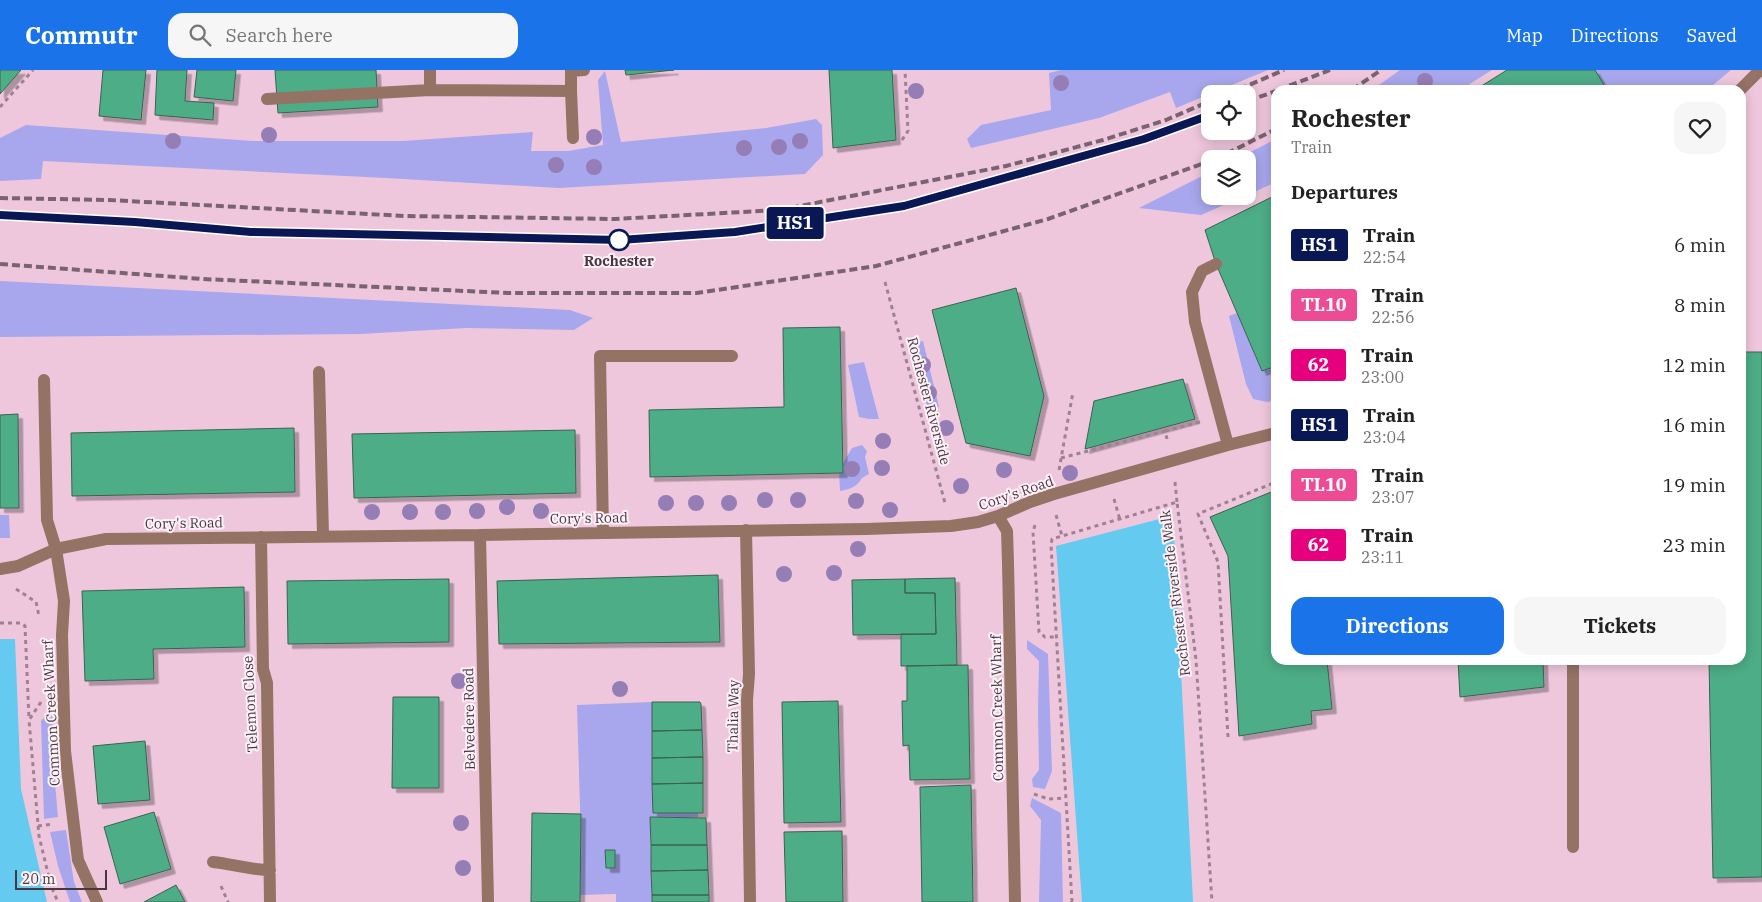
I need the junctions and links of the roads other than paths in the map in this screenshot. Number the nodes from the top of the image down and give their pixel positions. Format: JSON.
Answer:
{"nodes":[{"id":1,"x":430,"y":70,"type":"edge"},
{"id":2,"x":584,"y":70,"type":"edge"},
{"id":3,"x":1760,"y":70,"type":"edge"},
{"id":4,"x":1745,"y":85,"type":"edge"},
{"id":5,"x":430,"y":90,"type":"junction"},
{"id":6,"x":571,"y":91,"type":"junction"},
{"id":7,"x":267,"y":99,"type":"dead end"},
{"id":8,"x":573,"y":138,"type":"dead end"},
{"id":9,"x":1216,"y":264,"type":"dead end"},
{"id":10,"x":732,"y":356,"type":"dead end"},
{"id":11,"x":319,"y":372,"type":"dead end"},
{"id":12,"x":44,"y":380,"type":"dead end"},
{"id":13,"x":1271,"y":435,"type":"edge"},
{"id":14,"x":1228,"y":445,"type":"junction"},
{"id":15,"x":998,"y":516,"type":"junction"},
{"id":16,"x":746,"y":530,"type":"junction"},
{"id":17,"x":603,"y":533,"type":"junction"},
{"id":18,"x":480,"y":535,"type":"junction"},
{"id":19,"x":322,"y":536,"type":"junction"},
{"id":20,"x":261,"y":537,"type":"junction"},
{"id":21,"x":56,"y":549,"type":"junction"},
{"id":22,"x":0,"y":569,"type":"edge"},
{"id":23,"x":1573,"y":665,"type":"edge"},
{"id":24,"x":1573,"y":847,"type":"dead end"},
{"id":25,"x":213,"y":862,"type":"dead end"},
{"id":26,"x":270,"y":870,"type":"junction"},
{"id":27,"x":97,"y":902,"type":"edge"},
{"id":28,"x":270,"y":902,"type":"edge"},
{"id":29,"x":488,"y":902,"type":"edge"},
{"id":30,"x":750,"y":902,"type":"edge"},
{"id":31,"x":1015,"y":902,"type":"edge"}],
"edges":[{"from":1,"to":5,"type":"street"},
{"from":2,"to":6,"type":"street"},
{"from":3,"to":4,"type":"street"},
{"from":5,"to":6,"type":"street"},
{"from":5,"to":7,"type":"street"},
{"from":6,"to":8,"type":"street"},
{"from":9,"to":14,"type":"street"},
{"from":10,"to":17,"type":"street"},
{"from":11,"to":19,"type":"street"},
{"from":12,"to":21,"type":"street","name":"Common Creek Wharf"},
{"from":13,"to":14,"type":"street","name":"Cory's Road"},
{"from":14,"to":15,"type":"street","name":"Cory's Road"},
{"from":15,"to":16,"type":"street","name":"Cory's Road"},
{"from":15,"to":31,"type":"street","name":"Common Creek Wharf"},
{"from":16,"to":17,"type":"street","name":"Cory's Road"},
{"from":16,"to":30,"type":"street","name":"Thalia Way"},
{"from":17,"to":18,"type":"street","name":"Cory's Road"},
{"from":18,"to":19,"type":"street","name":"Cory's Road"},
{"from":18,"to":29,"type":"street","name":"Belvedere Road"},
{"from":19,"to":20,"type":"street","name":"Cory's Road"},
{"from":20,"to":21,"type":"street","name":"Cory's Road"},
{"from":20,"to":26,"type":"street","name":"Telemon Close"},
{"from":21,"to":22,"type":"street","name":"Cory's Road"},
{"from":21,"to":27,"type":"street","name":"Common Creek Wharf"},
{"from":23,"to":24,"type":"street"},
{"from":25,"to":26,"type":"street"},
{"from":26,"to":28,"type":"street","name":"Telemon Close"}]}
